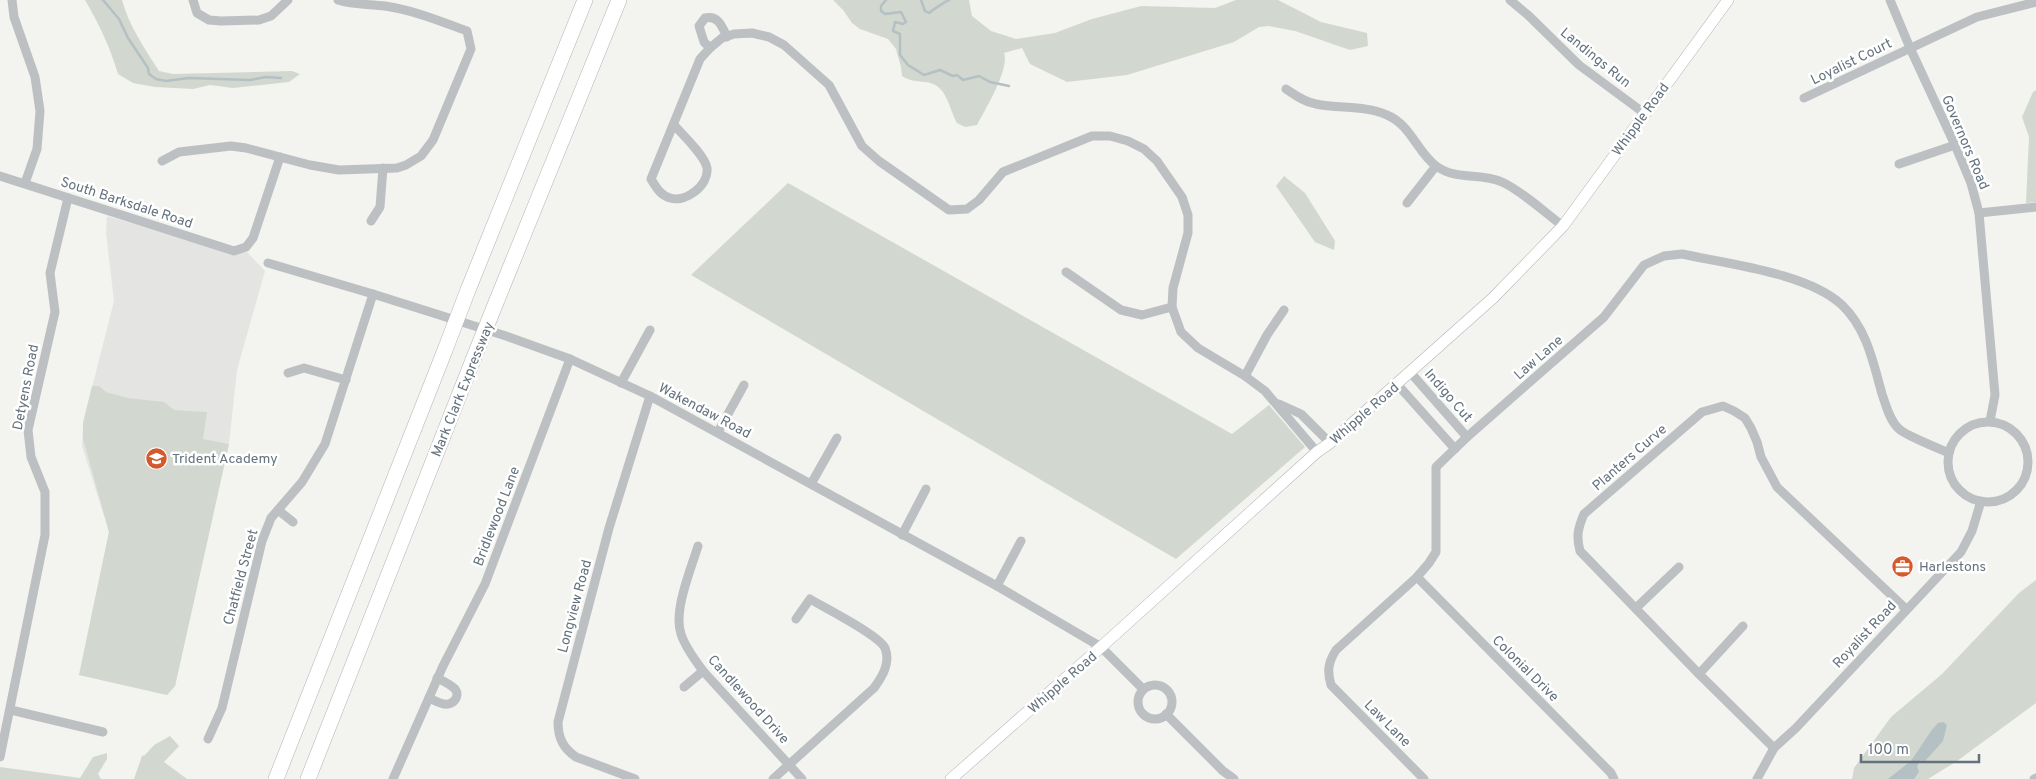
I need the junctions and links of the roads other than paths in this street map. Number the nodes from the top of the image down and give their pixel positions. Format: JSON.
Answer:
{"nodes":[{"id":1,"x":12,"y":0,"type":"edge"},
{"id":2,"x":193,"y":0,"type":"edge"},
{"id":3,"x":288,"y":0,"type":"edge"},
{"id":4,"x":338,"y":0,"type":"edge"},
{"id":5,"x":585,"y":0,"type":"edge"},
{"id":6,"x":619,"y":0,"type":"edge"},
{"id":7,"x":1510,"y":0,"type":"edge"},
{"id":8,"x":1728,"y":0,"type":"edge"},
{"id":9,"x":1890,"y":0,"type":"edge"},
{"id":10,"x":2036,"y":2,"type":"edge"},
{"id":11,"x":727,"y":36,"type":"junction"},
{"id":12,"x":710,"y":48,"type":"junction"},
{"id":13,"x":1910,"y":48,"type":"junction"},
{"id":14,"x":1286,"y":89,"type":"dead end"},
{"id":15,"x":1804,"y":98,"type":"dead end"},
{"id":16,"x":1644,"y":113,"type":"junction"},
{"id":17,"x":674,"y":125,"type":"junction"},
{"id":18,"x":1955,"y":145,"type":"junction"},
{"id":19,"x":280,"y":158,"type":"junction"},
{"id":20,"x":162,"y":161,"type":"dead end"},
{"id":21,"x":1899,"y":164,"type":"dead end"},
{"id":22,"x":1436,"y":166,"type":"junction"},
{"id":23,"x":383,"y":168,"type":"junction"},
{"id":24,"x":0,"y":176,"type":"edge"},
{"id":25,"x":25,"y":183,"type":"junction"},
{"id":26,"x":68,"y":198,"type":"junction"},
{"id":27,"x":1407,"y":203,"type":"dead end"},
{"id":28,"x":2036,"y":206,"type":"edge"},
{"id":29,"x":1979,"y":213,"type":"junction"},
{"id":30,"x":371,"y":221,"type":"dead end"},
{"id":31,"x":1563,"y":226,"type":"junction"},
{"id":32,"x":268,"y":263,"type":"dead end"},
{"id":33,"x":1066,"y":272,"type":"dead end"},
{"id":34,"x":373,"y":294,"type":"junction"},
{"id":35,"x":1172,"y":307,"type":"junction"},
{"id":36,"x":1284,"y":310,"type":"dead end"},
{"id":37,"x":650,"y":330,"type":"dead end"},
{"id":38,"x":570,"y":359,"type":"junction"},
{"id":39,"x":1410,"y":372,"type":"junction"},
{"id":40,"x":288,"y":373,"type":"dead end"},
{"id":41,"x":1245,"y":376,"type":"junction"},
{"id":42,"x":346,"y":380,"type":"junction"},
{"id":43,"x":622,"y":383,"type":"junction"},
{"id":44,"x":1397,"y":384,"type":"junction"},
{"id":45,"x":744,"y":385,"type":"dead end"},
{"id":46,"x":650,"y":396,"type":"junction"},
{"id":47,"x":1276,"y":403,"type":"junction"},
{"id":48,"x":1990,"y":421,"type":"junction"},
{"id":49,"x":718,"y":432,"type":"junction"},
{"id":50,"x":1468,"y":437,"type":"junction"},
{"id":51,"x":837,"y":438,"type":"dead end"},
{"id":52,"x":1330,"y":443,"type":"junction"},
{"id":53,"x":1455,"y":450,"type":"junction"},
{"id":54,"x":1316,"y":452,"type":"junction"},
{"id":55,"x":1949,"y":453,"type":"junction"},
{"id":56,"x":2032,"y":467,"type":"edge"},
{"id":57,"x":811,"y":484,"type":"junction"},
{"id":58,"x":926,"y":489,"type":"dead end"},
{"id":59,"x":1981,"y":501,"type":"junction"},
{"id":60,"x":278,"y":510,"type":"junction"},
{"id":61,"x":293,"y":522,"type":"dead end"},
{"id":62,"x":902,"y":535,"type":"junction"},
{"id":63,"x":1020,"y":541,"type":"dead end"},
{"id":64,"x":698,"y":546,"type":"dead end"},
{"id":65,"x":1679,"y":567,"type":"dead end"},
{"id":66,"x":1417,"y":577,"type":"junction"},
{"id":67,"x":997,"y":586,"type":"junction"},
{"id":68,"x":1636,"y":608,"type":"junction"},
{"id":69,"x":1906,"y":609,"type":"junction"},
{"id":70,"x":796,"y":619,"type":"dead end"},
{"id":71,"x":1743,"y":626,"type":"dead end"},
{"id":72,"x":1101,"y":647,"type":"junction"},
{"id":73,"x":704,"y":670,"type":"junction"},
{"id":74,"x":1699,"y":674,"type":"junction"},
{"id":75,"x":437,"y":678,"type":"junction"},
{"id":76,"x":684,"y":687,"type":"dead end"},
{"id":77,"x":1143,"y":689,"type":"junction"},
{"id":78,"x":428,"y":698,"type":"junction"},
{"id":79,"x":11,"y":710,"type":"junction"},
{"id":80,"x":1166,"y":714,"type":"junction"},
{"id":81,"x":103,"y":732,"type":"dead end"},
{"id":82,"x":208,"y":739,"type":"dead end"},
{"id":83,"x":1774,"y":748,"type":"junction"},
{"id":84,"x":0,"y":757,"type":"edge"},
{"id":85,"x":790,"y":765,"type":"junction"},
{"id":86,"x":276,"y":779,"type":"edge"},
{"id":87,"x":308,"y":779,"type":"edge"},
{"id":88,"x":393,"y":779,"type":"edge"},
{"id":89,"x":635,"y":779,"type":"edge"},
{"id":90,"x":773,"y":779,"type":"edge"},
{"id":91,"x":802,"y":779,"type":"edge"},
{"id":92,"x":951,"y":779,"type":"edge"},
{"id":93,"x":1234,"y":779,"type":"edge"},
{"id":94,"x":1424,"y":779,"type":"edge"},
{"id":95,"x":1614,"y":779,"type":"edge"},
{"id":96,"x":1757,"y":779,"type":"edge"}],
"edges":[{"from":1,"to":25,"type":"street"},
{"from":2,"to":3,"type":"street"},
{"from":4,"to":23,"type":"street"},
{"from":5,"to":86,"type":"highway","bridge":true},
{"from":6,"to":87,"type":"highway","name":"Mark Clark Expressway","bridge":true},
{"from":7,"to":16,"type":"street","name":"Landings Run"},
{"from":8,"to":16,"type":"main road","name":"Whipple Road"},
{"from":9,"to":13,"type":"street","name":"Governors Road"},
{"from":10,"to":13,"type":"street","name":"Loyalist Court"},
{"from":11,"to":12,"type":"street"},
{"from":11,"to":12,"type":"street"},
{"from":11,"to":35,"type":"street"},
{"from":12,"to":17,"type":"street"},
{"from":13,"to":15,"type":"street","name":"Loyalist Court"},
{"from":13,"to":18,"type":"street","name":"Governors Road"},
{"from":14,"to":22,"type":"street"},
{"from":16,"to":31,"type":"main road","name":"Whipple Road"},
{"from":17,"to":17,"type":"street"},
{"from":18,"to":21,"type":"street"},
{"from":18,"to":29,"type":"street","name":"Governors Road"},
{"from":19,"to":20,"type":"street"},
{"from":19,"to":23,"type":"street"},
{"from":19,"to":26,"type":"street","name":"South Barksdale Road"},
{"from":22,"to":27,"type":"street"},
{"from":22,"to":31,"type":"street"},
{"from":23,"to":30,"type":"street"},
{"from":24,"to":25,"type":"street","name":"South Barksdale Road"},
{"from":25,"to":26,"type":"street","name":"South Barksdale Road"},
{"from":26,"to":79,"type":"street","name":"Detyens Road"},
{"from":28,"to":29,"type":"street"},
{"from":29,"to":48,"type":"street","name":"Governors Road"},
{"from":31,"to":39,"type":"main road","name":"Whipple Road"},
{"from":32,"to":34,"type":"street","name":"Wakendaw Road"},
{"from":33,"to":35,"type":"street"},
{"from":34,"to":38,"type":"street","name":"Wakendaw Road"},
{"from":34,"to":42,"type":"street","name":"Chatfield Street"},
{"from":35,"to":41,"type":"street"},
{"from":36,"to":41,"type":"street"},
{"from":37,"to":43,"type":"street"},
{"from":38,"to":43,"type":"street","name":"Wakendaw Road"},
{"from":38,"to":75,"type":"street","name":"Bridlewood Lane"},
{"from":39,"to":44,"type":"main road","name":"Whipple Road"},
{"from":39,"to":50,"type":"street","name":"Indigo Cut"},
{"from":40,"to":42,"type":"street"},
{"from":41,"to":47,"type":"street"},
{"from":42,"to":60,"type":"street","name":"Chatfield Street"},
{"from":43,"to":46,"type":"street","name":"Wakendaw Road"},
{"from":44,"to":52,"type":"main road","name":"Whipple Road"},
{"from":44,"to":53,"type":"street"},
{"from":45,"to":49,"type":"street"},
{"from":46,"to":49,"type":"street","name":"Wakendaw Road"},
{"from":46,"to":89,"type":"street","name":"Longview Road"},
{"from":47,"to":52,"type":"street"},
{"from":47,"to":54,"type":"street"},
{"from":48,"to":55,"type":"street"},
{"from":48,"to":56,"type":"street"},
{"from":49,"to":57,"type":"street","name":"Wakendaw Road"},
{"from":50,"to":53,"type":"street","name":"Law Lane"},
{"from":50,"to":55,"type":"street","name":"Law Lane"},
{"from":51,"to":57,"type":"street"},
{"from":52,"to":54,"type":"main road","name":"Whipple Road"},
{"from":53,"to":66,"type":"street","name":"Law Lane"},
{"from":54,"to":72,"type":"main road","name":"Whipple Road"},
{"from":55,"to":59,"type":"street"},
{"from":56,"to":59,"type":"street"},
{"from":57,"to":62,"type":"street","name":"Wakendaw Road"},
{"from":58,"to":62,"type":"street"},
{"from":59,"to":69,"type":"street","name":"Royalist Road"},
{"from":60,"to":61,"type":"street"},
{"from":60,"to":82,"type":"street","name":"Chatfield Street"},
{"from":62,"to":67,"type":"street","name":"Wakendaw Road"},
{"from":63,"to":67,"type":"street"},
{"from":64,"to":73,"type":"street","name":"Candlewood Drive"},
{"from":65,"to":68,"type":"street"},
{"from":66,"to":94,"type":"street","name":"Law Lane"},
{"from":66,"to":95,"type":"street","name":"Colonial Drive"},
{"from":67,"to":72,"type":"street","name":"Wakendaw Road"},
{"from":68,"to":69,"type":"street","name":"Planters Curve"},
{"from":68,"to":74,"type":"street","name":"Planters Curve"},
{"from":69,"to":83,"type":"street","name":"Royalist Road"},
{"from":70,"to":85,"type":"street"},
{"from":71,"to":74,"type":"street"},
{"from":72,"to":77,"type":"street","name":"Wakendaw Road"},
{"from":72,"to":92,"type":"main road","name":"Whipple Road"},
{"from":73,"to":76,"type":"street"},
{"from":73,"to":85,"type":"street","name":"Candlewood Drive"},
{"from":74,"to":83,"type":"street","name":"Planters Curve"},
{"from":75,"to":78,"type":"street","name":"Bridlewood Lane"},
{"from":75,"to":78,"type":"street"},
{"from":77,"to":80,"type":"street"},
{"from":77,"to":80,"type":"street"},
{"from":78,"to":88,"type":"street","name":"Bridlewood Lane"},
{"from":79,"to":81,"type":"street"},
{"from":79,"to":84,"type":"street","name":"Detyens Road"},
{"from":80,"to":93,"type":"street"},
{"from":83,"to":96,"type":"street","name":"Royalist Road"},
{"from":85,"to":90,"type":"street"},
{"from":85,"to":91,"type":"street","name":"Candlewood Drive"}]}
